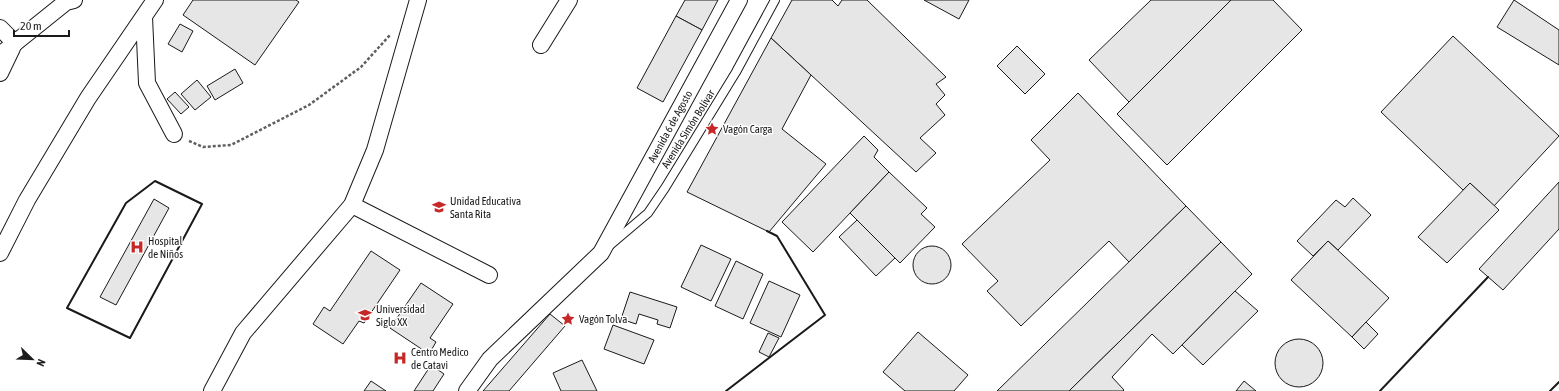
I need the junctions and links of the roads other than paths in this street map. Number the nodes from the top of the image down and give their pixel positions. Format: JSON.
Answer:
{"nodes":[{"id":1,"x":74,"y":0,"type":"edge"},
{"id":2,"x":155,"y":0,"type":"edge"},
{"id":3,"x":418,"y":0,"type":"edge"},
{"id":4,"x":569,"y":0,"type":"edge"},
{"id":5,"x":738,"y":0,"type":"edge"},
{"id":6,"x":775,"y":0,"type":"edge"},
{"id":7,"x":144,"y":17,"type":"junction"},
{"id":8,"x":0,"y":28,"type":"edge"},
{"id":9,"x":15,"y":43,"type":"junction"},
{"id":10,"x":542,"y":45,"type":"dead end"},
{"id":11,"x":0,"y":55,"type":"edge"},
{"id":12,"x":0,"y":73,"type":"edge"},
{"id":13,"x":174,"y":134,"type":"road end"},
{"id":14,"x":352,"y":205,"type":"junction"},
{"id":15,"x":601,"y":253,"type":"junction"},
{"id":16,"x":0,"y":254,"type":"edge"},
{"id":17,"x":489,"y":275,"type":"dead end"},
{"id":18,"x":212,"y":391,"type":"edge"},
{"id":19,"x":467,"y":391,"type":"edge"}],
"edges":[{"from":1,"to":9,"type":"street"},
{"from":2,"to":7,"type":"street"},
{"from":3,"to":14,"type":"street"},
{"from":4,"to":10,"type":"street"},
{"from":5,"to":15,"type":"street","name":"Avenida 6 de Agosto"},
{"from":6,"to":15,"type":"lane","name":"Avenida Simón Bolívar"},
{"from":7,"to":13,"type":"street"},
{"from":7,"to":16,"type":"street"},
{"from":8,"to":9,"type":"street"},
{"from":9,"to":11,"type":"street"},
{"from":9,"to":12,"type":"street"},
{"from":14,"to":17,"type":"street"},
{"from":14,"to":18,"type":"street"},
{"from":15,"to":19,"type":"street","name":"Avenida 6 de Agosto"}]}
